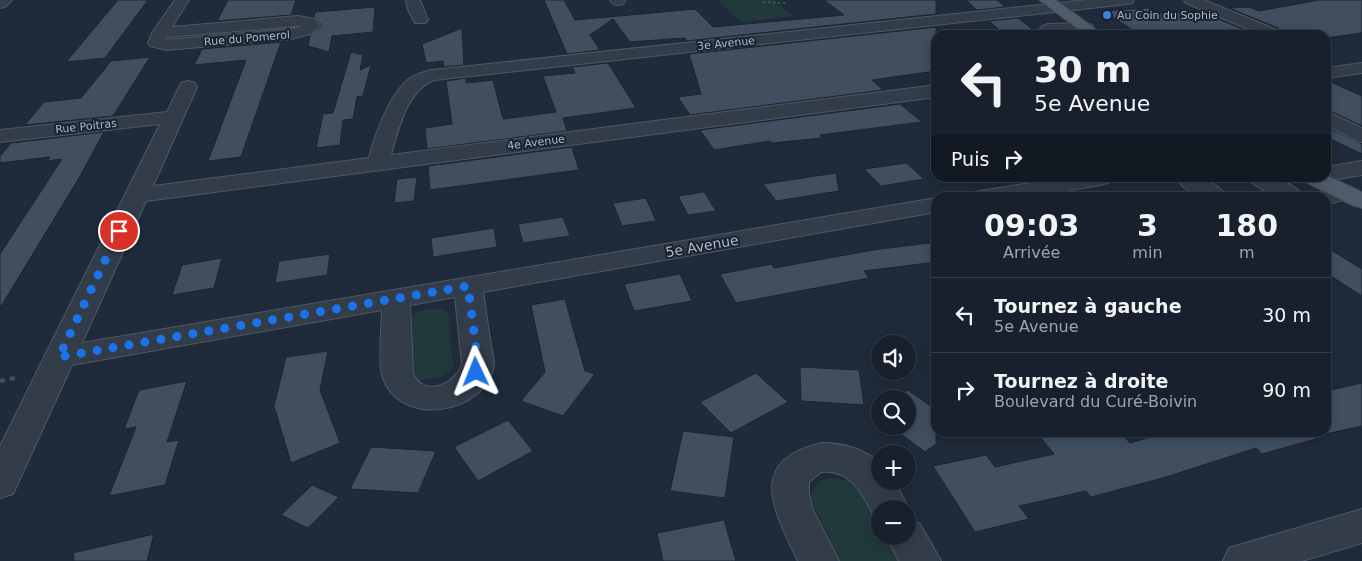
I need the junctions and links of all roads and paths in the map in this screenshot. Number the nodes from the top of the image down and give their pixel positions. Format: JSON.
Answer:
{"nodes":[{"id":1,"x":5,"y":0,"type":"edge"},
{"id":2,"x":182,"y":0,"type":"edge"},
{"id":3,"x":413,"y":0,"type":"edge"},
{"id":4,"x":760,"y":0,"type":"edge"},
{"id":5,"x":1127,"y":0,"type":"edge"},
{"id":6,"x":1191,"y":0,"type":"edge"},
{"id":7,"x":785,"y":3,"type":"dead end"},
{"id":8,"x":0,"y":4,"type":"edge"},
{"id":9,"x":1051,"y":4,"type":"edge"},
{"id":10,"x":1026,"y":12,"type":"junction"},
{"id":11,"x":995,"y":13,"type":"edge"},
{"id":12,"x":420,"y":20,"type":"dead end"},
{"id":13,"x":1092,"y":26,"type":"edge"},
{"id":14,"x":1048,"y":29,"type":"edge"},
{"id":15,"x":1264,"y":30,"type":"edge"},
{"id":16,"x":160,"y":33,"type":"junction"},
{"id":17,"x":1362,"y":68,"type":"edge"},
{"id":18,"x":1331,"y":72,"type":"edge"},
{"id":19,"x":188,"y":87,"type":"dead end"},
{"id":20,"x":931,"y":92,"type":"edge"},
{"id":21,"x":172,"y":117,"type":"junction"},
{"id":22,"x":1331,"y":120,"type":"edge"},
{"id":23,"x":0,"y":136,"type":"edge"},
{"id":24,"x":1362,"y":136,"type":"edge"},
{"id":25,"x":379,"y":163,"type":"junction"},
{"id":26,"x":1362,"y":168,"type":"edge"},
{"id":27,"x":1331,"y":173,"type":"edge"},
{"id":28,"x":1076,"y":182,"type":"edge"},
{"id":29,"x":1192,"y":182,"type":"edge"},
{"id":30,"x":1267,"y":182,"type":"edge"},
{"id":31,"x":1321,"y":182,"type":"edge"},
{"id":32,"x":1016,"y":192,"type":"edge"},
{"id":33,"x":1208,"y":192,"type":"edge"},
{"id":34,"x":1284,"y":192,"type":"edge"},
{"id":35,"x":136,"y":194,"type":"junction"},
{"id":36,"x":1344,"y":197,"type":"edge"},
{"id":37,"x":931,"y":206,"type":"edge"},
{"id":38,"x":468,"y":286,"type":"junction"},
{"id":39,"x":396,"y":299,"type":"junction"},
{"id":40,"x":59,"y":357,"type":"junction"},
{"id":41,"x":24,"y":376,"type":"dead end"},
{"id":42,"x":0,"y":380,"type":"edge"},
{"id":43,"x":0,"y":483,"type":"edge"},
{"id":44,"x":885,"y":500,"type":"edge"},
{"id":45,"x":1362,"y":526,"type":"edge"},
{"id":46,"x":911,"y":545,"type":"edge"},
{"id":47,"x":1256,"y":559,"type":"edge"},
{"id":48,"x":819,"y":561,"type":"edge"},
{"id":49,"x":921,"y":561,"type":"edge"}],
"edges":[{"from":1,"to":8,"type":"street"},
{"from":2,"to":16,"type":"street"},
{"from":3,"to":12,"type":"street"},
{"from":4,"to":7,"type":"path"},
{"from":5,"to":9,"type":"street","name":"3e Avenue"},
{"from":6,"to":15,"type":"street"},
{"from":9,"to":10,"type":"street","name":"3e Avenue"},
{"from":9,"to":13,"type":"main road"},
{"from":10,"to":11,"type":"street","name":"3e Avenue"},
{"from":10,"to":14,"type":"street"},
{"from":11,"to":14,"type":"street"},
{"from":11,"to":25,"type":"street","name":"3e Avenue"},
{"from":13,"to":14,"type":"street"},
{"from":16,"to":16,"type":"street","name":"Rue du Pomerol"},
{"from":17,"to":18,"type":"street"},
{"from":19,"to":21,"type":"street"},
{"from":20,"to":25,"type":"street","name":"4e Avenue"},
{"from":21,"to":23,"type":"street","name":"Rue Poitras"},
{"from":21,"to":35,"type":"street"},
{"from":22,"to":24,"type":"street"},
{"from":25,"to":35,"type":"street","name":"4e Avenue"},
{"from":26,"to":27,"type":"street"},
{"from":28,"to":32,"type":"street"},
{"from":29,"to":33,"type":"street"},
{"from":30,"to":34,"type":"street"},
{"from":31,"to":36,"type":"main road"},
{"from":35,"to":40,"type":"street"},
{"from":37,"to":38,"type":"street","name":"5e Avenue"},
{"from":38,"to":39,"type":"street","name":"5e Avenue"},
{"from":38,"to":39,"type":"street"},
{"from":39,"to":40,"type":"street","name":"5e Avenue"},
{"from":40,"to":43,"type":"street"},
{"from":41,"to":42,"type":"path"},
{"from":44,"to":48,"type":"street"},
{"from":45,"to":47,"type":"street"},
{"from":46,"to":49,"type":"street"}]}
